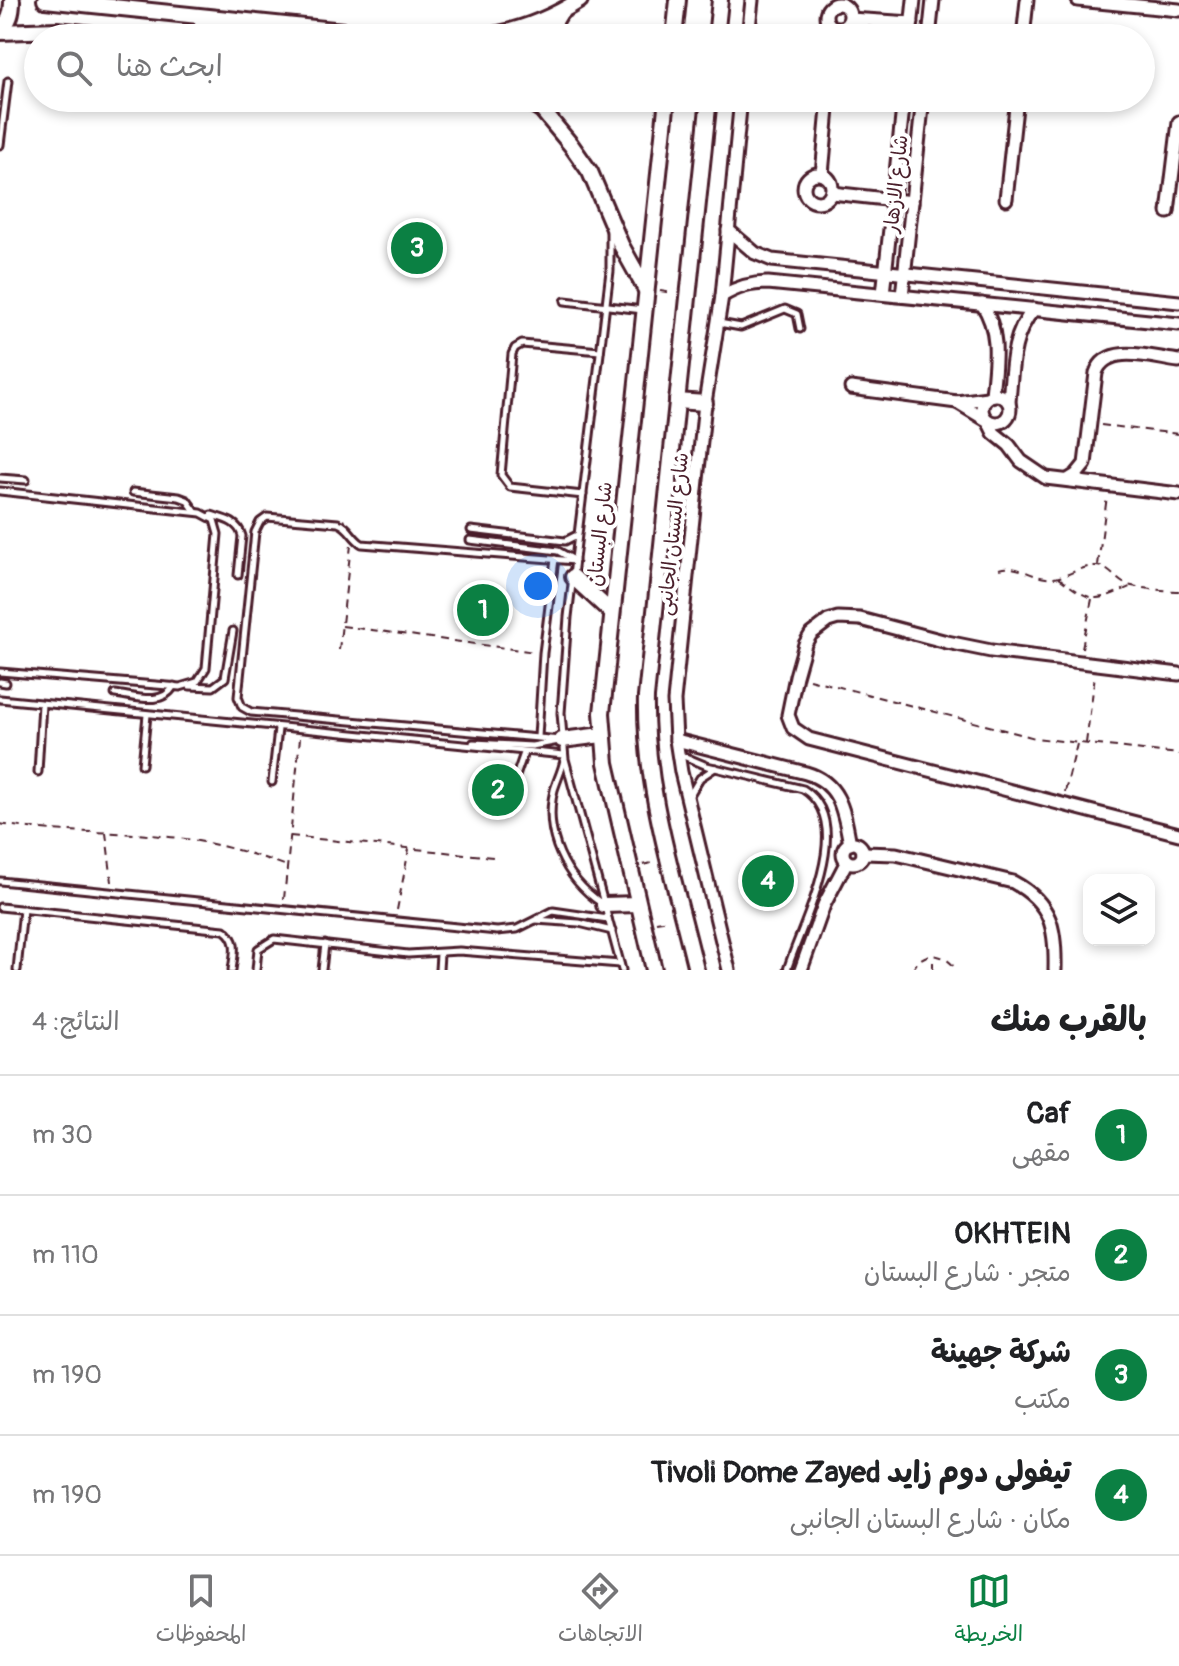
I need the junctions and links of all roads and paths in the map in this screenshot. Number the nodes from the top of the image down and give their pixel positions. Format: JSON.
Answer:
{"nodes":[{"id":1,"x":12,"y":0,"type":"edge"},
{"id":2,"x":47,"y":0,"type":"edge"},
{"id":3,"x":580,"y":0,"type":"edge"},
{"id":4,"x":678,"y":0,"type":"edge"},
{"id":5,"x":720,"y":0,"type":"edge"},
{"id":6,"x":752,"y":0,"type":"edge"},
{"id":7,"x":914,"y":0,"type":"edge"},
{"id":8,"x":933,"y":0,"type":"edge"},
{"id":9,"x":1027,"y":0,"type":"edge"},
{"id":10,"x":1078,"y":0,"type":"edge"},
{"id":11,"x":1179,"y":10,"type":"edge"},
{"id":12,"x":561,"y":13,"type":"junction"},
{"id":13,"x":203,"y":17,"type":"junction"},
{"id":14,"x":850,"y":19,"type":"junction"},
{"id":15,"x":912,"y":23,"type":"joint"},
{"id":16,"x":48,"y":24,"type":"edge"},
{"id":17,"x":202,"y":24,"type":"edge"},
{"id":18,"x":247,"y":24,"type":"edge"},
{"id":19,"x":529,"y":24,"type":"edge"},
{"id":20,"x":554,"y":24,"type":"edge"},
{"id":21,"x":675,"y":24,"type":"edge"},
{"id":22,"x":717,"y":24,"type":"edge"},
{"id":23,"x":749,"y":24,"type":"edge"},
{"id":24,"x":828,"y":24,"type":"edge"},
{"id":25,"x":846,"y":24,"type":"edge"},
{"id":26,"x":930,"y":24,"type":"edge"},
{"id":27,"x":1024,"y":24,"type":"edge"},
{"id":28,"x":24,"y":30,"type":"edge"},
{"id":29,"x":0,"y":31,"type":"edge"},
{"id":30,"x":8,"y":81,"type":"dead end"},
{"id":31,"x":546,"y":112,"type":"edge"},
{"id":32,"x":666,"y":112,"type":"edge"},
{"id":33,"x":708,"y":112,"type":"edge"},
{"id":34,"x":740,"y":112,"type":"edge"},
{"id":35,"x":828,"y":112,"type":"edge"},
{"id":36,"x":902,"y":112,"type":"edge"},
{"id":37,"x":922,"y":112,"type":"edge"},
{"id":38,"x":1015,"y":112,"type":"edge"},
{"id":39,"x":1179,"y":122,"type":"edge"},
{"id":40,"x":0,"y":145,"type":"edge"},
{"id":41,"x":822,"y":174,"type":"junction"},
{"id":42,"x":832,"y":193,"type":"junction"},
{"id":43,"x":893,"y":199,"type":"junction"},
{"id":44,"x":1006,"y":199,"type":"dead end"},
{"id":45,"x":912,"y":202,"type":"junction"},
{"id":46,"x":1168,"y":212,"type":"dead end"},
{"id":47,"x":610,"y":215,"type":"junction"},
{"id":48,"x":728,"y":230,"type":"junction"},
{"id":49,"x":885,"y":272,"type":"junction"},
{"id":50,"x":905,"y":273,"type":"junction"},
{"id":51,"x":646,"y":290,"type":"junction"},
{"id":52,"x":688,"y":294,"type":"junction"},
{"id":53,"x":883,"y":294,"type":"junction"},
{"id":54,"x":722,"y":296,"type":"junction"},
{"id":55,"x":902,"y":296,"type":"junction"},
{"id":56,"x":565,"y":301,"type":"dead end"},
{"id":57,"x":1179,"y":302,"type":"edge"},
{"id":58,"x":982,"y":304,"type":"junction"},
{"id":59,"x":605,"y":305,"type":"junction"},
{"id":60,"x":1034,"y":309,"type":"junction"},
{"id":61,"x":644,"y":310,"type":"junction"},
{"id":62,"x":718,"y":323,"type":"junction"},
{"id":63,"x":1179,"y":324,"type":"edge"},
{"id":64,"x":800,"y":329,"type":"dead end"},
{"id":65,"x":600,"y":351,"type":"junction"},
{"id":66,"x":1179,"y":361,"type":"edge"},
{"id":67,"x":851,"y":388,"type":"dead end"},
{"id":68,"x":990,"y":396,"type":"junction"},
{"id":69,"x":677,"y":401,"type":"junction"},
{"id":70,"x":957,"y":402,"type":"junction"},
{"id":71,"x":1009,"y":402,"type":"junction"},
{"id":72,"x":705,"y":403,"type":"junction"},
{"id":73,"x":1009,"y":416,"type":"junction"},
{"id":74,"x":986,"y":420,"type":"junction"},
{"id":75,"x":1091,"y":423,"type":"junction"},
{"id":76,"x":1179,"y":434,"type":"edge"},
{"id":77,"x":1009,"y":445,"type":"junction"},
{"id":78,"x":1085,"y":464,"type":"junction"},
{"id":79,"x":0,"y":478,"type":"edge"},
{"id":80,"x":26,"y":480,"type":"dead end"},
{"id":81,"x":1068,"y":480,"type":"junction"},
{"id":82,"x":1104,"y":485,"type":"junction"},
{"id":83,"x":0,"y":491,"type":"edge"},
{"id":84,"x":133,"y":492,"type":"dead end"},
{"id":85,"x":1179,"y":494,"type":"edge"},
{"id":86,"x":583,"y":495,"type":"junction"},
{"id":87,"x":196,"y":512,"type":"junction"},
{"id":88,"x":208,"y":515,"type":"junction"},
{"id":89,"x":471,"y":530,"type":"dead end"},
{"id":90,"x":578,"y":535,"type":"junction"},
{"id":91,"x":352,"y":536,"type":"junction"},
{"id":92,"x":470,"y":540,"type":"dead end"},
{"id":93,"x":555,"y":559,"type":"junction"},
{"id":94,"x":575,"y":561,"type":"junction"},
{"id":95,"x":1098,"y":566,"type":"junction"},
{"id":96,"x":999,"y":569,"type":"dead end"},
{"id":97,"x":238,"y":575,"type":"dead end"},
{"id":98,"x":573,"y":577,"type":"junction"},
{"id":99,"x":1059,"y":578,"type":"junction"},
{"id":100,"x":1133,"y":585,"type":"junction"},
{"id":101,"x":1179,"y":591,"type":"edge"},
{"id":102,"x":1092,"y":598,"type":"junction"},
{"id":103,"x":611,"y":612,"type":"junction"},
{"id":104,"x":342,"y":626,"type":"junction"},
{"id":105,"x":233,"y":631,"type":"dead end"},
{"id":106,"x":514,"y":649,"type":"dead end"},
{"id":107,"x":339,"y":650,"type":"dead end"},
{"id":108,"x":1080,"y":661,"type":"junction"},
{"id":109,"x":1097,"y":662,"type":"junction"},
{"id":110,"x":0,"y":672,"type":"edge"},
{"id":111,"x":1179,"y":674,"type":"edge"},
{"id":112,"x":796,"y":676,"type":"junction"},
{"id":113,"x":174,"y":686,"type":"junction"},
{"id":114,"x":189,"y":686,"type":"junction"},
{"id":115,"x":115,"y":694,"type":"dead end"},
{"id":116,"x":0,"y":699,"type":"edge"},
{"id":117,"x":42,"y":704,"type":"junction"},
{"id":118,"x":147,"y":715,"type":"junction"},
{"id":119,"x":278,"y":729,"type":"junction"},
{"id":120,"x":301,"y":730,"type":"junction"},
{"id":121,"x":602,"y":735,"type":"junction"},
{"id":122,"x":538,"y":737,"type":"junction"},
{"id":123,"x":1077,"y":742,"type":"junction"},
{"id":124,"x":473,"y":743,"type":"dead end"},
{"id":125,"x":1086,"y":743,"type":"junction"},
{"id":126,"x":676,"y":746,"type":"junction"},
{"id":127,"x":564,"y":752,"type":"junction"},
{"id":128,"x":524,"y":753,"type":"junction"},
{"id":129,"x":1179,"y":754,"type":"edge"},
{"id":130,"x":142,"y":765,"type":"dead end"},
{"id":131,"x":715,"y":767,"type":"junction"},
{"id":132,"x":38,"y":772,"type":"dead end"},
{"id":133,"x":272,"y":782,"type":"dead end"},
{"id":134,"x":513,"y":803,"type":"dead end"},
{"id":135,"x":688,"y":803,"type":"junction"},
{"id":136,"x":1062,"y":805,"type":"junction"},
{"id":137,"x":0,"y":824,"type":"edge"},
{"id":138,"x":106,"y":832,"type":"junction"},
{"id":139,"x":1179,"y":834,"type":"edge"},
{"id":140,"x":290,"y":836,"type":"junction"},
{"id":141,"x":850,"y":844,"type":"junction"},
{"id":142,"x":409,"y":848,"type":"junction"},
{"id":143,"x":863,"y":853,"type":"junction"},
{"id":144,"x":493,"y":857,"type":"dead end"},
{"id":145,"x":669,"y":859,"type":"junction"},
{"id":146,"x":847,"y":861,"type":"junction"},
{"id":147,"x":287,"y":866,"type":"junction"},
{"id":148,"x":630,"y":868,"type":"junction"},
{"id":149,"x":0,"y":881,"type":"edge"},
{"id":150,"x":114,"y":893,"type":"junction"},
{"id":151,"x":638,"y":904,"type":"junction"},
{"id":152,"x":0,"y":907,"type":"edge"},
{"id":153,"x":283,"y":908,"type":"junction"},
{"id":154,"x":23,"y":909,"type":"junction"},
{"id":155,"x":606,"y":912,"type":"junction"},
{"id":156,"x":683,"y":918,"type":"junction"},
{"id":157,"x":395,"y":921,"type":"junction"},
{"id":158,"x":535,"y":921,"type":"junction"},
{"id":159,"x":643,"y":924,"type":"junction"},
{"id":160,"x":612,"y":931,"type":"junction"},
{"id":161,"x":325,"y":944,"type":"junction"},
{"id":162,"x":440,"y":954,"type":"junction"},
{"id":163,"x":933,"y":956,"type":"junction"},
{"id":164,"x":621,"y":967,"type":"edge"},
{"id":165,"x":17,"y":970,"type":"edge"},
{"id":166,"x":232,"y":970,"type":"edge"},
{"id":167,"x":256,"y":970,"type":"edge"},
{"id":168,"x":322,"y":970,"type":"edge"},
{"id":169,"x":439,"y":970,"type":"edge"},
{"id":170,"x":654,"y":970,"type":"edge"},
{"id":171,"x":696,"y":970,"type":"edge"},
{"id":172,"x":729,"y":970,"type":"edge"},
{"id":173,"x":787,"y":970,"type":"edge"},
{"id":174,"x":801,"y":970,"type":"edge"},
{"id":175,"x":913,"y":970,"type":"edge"},
{"id":176,"x":933,"y":970,"type":"edge"},
{"id":177,"x":956,"y":970,"type":"edge"},
{"id":178,"x":1055,"y":970,"type":"edge"}],
"edges":[{"from":1,"to":29,"type":"street"},
{"from":2,"to":13,"type":"street"},
{"from":2,"to":16,"type":"street"},
{"from":3,"to":12,"type":"street"},
{"from":4,"to":21,"type":"street"},
{"from":5,"to":22,"type":"street"},
{"from":6,"to":23,"type":"street"},
{"from":7,"to":15,"type":"street"},
{"from":8,"to":26,"type":"street"},
{"from":9,"to":27,"type":"street"},
{"from":10,"to":11,"type":"street"},
{"from":12,"to":19,"type":"street"},
{"from":12,"to":20,"type":"street"},
{"from":13,"to":17,"type":"street"},
{"from":13,"to":18,"type":"street"},
{"from":14,"to":15,"type":"street"},
{"from":14,"to":24,"type":"street"},
{"from":14,"to":25,"type":"street"},
{"from":28,"to":29,"type":"street"},
{"from":30,"to":40,"type":"lane"},
{"from":31,"to":47,"type":"street"},
{"from":32,"to":51,"type":"street","name":"شارع البستان"},
{"from":33,"to":52,"type":"street"},
{"from":34,"to":48,"type":"street","name":"شارع البستان الجانبى"},
{"from":35,"to":41,"type":"street"},
{"from":36,"to":43,"type":"street","name":"شارع الازهار"},
{"from":37,"to":45,"type":"street","name":"شارع الازهار"},
{"from":38,"to":44,"type":"street"},
{"from":39,"to":46,"type":"street"},
{"from":41,"to":42,"type":"street"},
{"from":41,"to":42,"type":"street"},
{"from":42,"to":43,"type":"street"},
{"from":43,"to":45,"type":"street"},
{"from":43,"to":49,"type":"street","name":"شارع الازهار"},
{"from":45,"to":50,"type":"street","name":"شارع الازهار"},
{"from":47,"to":51,"type":"street"},
{"from":47,"to":59,"type":"lane"},
{"from":48,"to":49,"type":"street"},
{"from":48,"to":54,"type":"street","name":"شارع البستان الجانبى"},
{"from":49,"to":50,"type":"street"},
{"from":49,"to":53,"type":"street","name":"شارع الازهار"},
{"from":50,"to":55,"type":"street","name":"شارع الازهار"},
{"from":50,"to":57,"type":"street"},
{"from":51,"to":52,"type":"path"},
{"from":51,"to":61,"type":"street","name":"شارع البستان"},
{"from":52,"to":69,"type":"street"},
{"from":53,"to":54,"type":"street"},
{"from":53,"to":55,"type":"street"},
{"from":54,"to":62,"type":"street","name":"شارع البستان الجانبى"},
{"from":55,"to":58,"type":"street"},
{"from":56,"to":59,"type":"lane"},
{"from":58,"to":60,"type":"street"},
{"from":58,"to":68,"type":"street"},
{"from":59,"to":61,"type":"lane"},
{"from":59,"to":65,"type":"lane"},
{"from":60,"to":63,"type":"street"},
{"from":60,"to":71,"type":"street"},
{"from":61,"to":103,"type":"street","name":"شارع البستان"},
{"from":62,"to":64,"type":"lane"},
{"from":62,"to":72,"type":"street","name":"شارع البستان الجانبى"},
{"from":65,"to":86,"type":"lane"},
{"from":65,"to":86,"type":"lane"},
{"from":66,"to":75,"type":"street"},
{"from":67,"to":70,"type":"street"},
{"from":68,"to":70,"type":"street"},
{"from":68,"to":71,"type":"street"},
{"from":68,"to":74,"type":"street"},
{"from":69,"to":72,"type":"street"},
{"from":69,"to":145,"type":"street"},
{"from":70,"to":74,"type":"street"},
{"from":71,"to":73,"type":"street"},
{"from":72,"to":126,"type":"street","name":"شارع البستان الجانبى"},
{"from":73,"to":74,"type":"street"},
{"from":73,"to":77,"type":"street"},
{"from":74,"to":77,"type":"street"},
{"from":75,"to":76,"type":"path"},
{"from":75,"to":78,"type":"street"},
{"from":77,"to":81,"type":"street"},
{"from":78,"to":81,"type":"street"},
{"from":78,"to":82,"type":"street"},
{"from":79,"to":80,"type":"lane"},
{"from":81,"to":82,"type":"street"},
{"from":82,"to":85,"type":"street"},
{"from":82,"to":95,"type":"path"},
{"from":83,"to":87,"type":"lane"},
{"from":84,"to":87,"type":"lane"},
{"from":86,"to":90,"type":"lane"},
{"from":87,"to":88,"type":"lane"},
{"from":88,"to":97,"type":"lane"},
{"from":88,"to":114,"type":"lane"},
{"from":89,"to":90,"type":"lane"},
{"from":90,"to":94,"type":"lane"},
{"from":91,"to":93,"type":"lane"},
{"from":91,"to":104,"type":"path"},
{"from":91,"to":122,"type":"lane"},
{"from":92,"to":94,"type":"lane"},
{"from":93,"to":94,"type":"lane"},
{"from":93,"to":122,"type":"lane"},
{"from":94,"to":98,"type":"lane"},
{"from":95,"to":99,"type":"path"},
{"from":95,"to":100,"type":"path"},
{"from":96,"to":99,"type":"path"},
{"from":98,"to":103,"type":"street"},
{"from":98,"to":127,"type":"lane"},
{"from":99,"to":102,"type":"path"},
{"from":100,"to":101,"type":"path"},
{"from":100,"to":102,"type":"path"},
{"from":102,"to":108,"type":"path"},
{"from":103,"to":121,"type":"street","name":"شارع البستان"},
{"from":104,"to":106,"type":"path"},
{"from":104,"to":107,"type":"path"},
{"from":105,"to":114,"type":"lane"},
{"from":108,"to":109,"type":"street"},
{"from":108,"to":112,"type":"street"},
{"from":109,"to":111,"type":"street"},
{"from":109,"to":125,"type":"path"},
{"from":110,"to":113,"type":"lane"},
{"from":112,"to":123,"type":"path"},
{"from":112,"to":136,"type":"street"},
{"from":113,"to":114,"type":"lane"},
{"from":113,"to":115,"type":"lane"},
{"from":116,"to":117,"type":"lane"},
{"from":117,"to":118,"type":"lane"},
{"from":117,"to":132,"type":"lane"},
{"from":118,"to":119,"type":"lane"},
{"from":118,"to":130,"type":"lane"},
{"from":119,"to":120,"type":"lane"},
{"from":119,"to":133,"type":"lane"},
{"from":120,"to":128,"type":"lane"},
{"from":120,"to":140,"type":"path"},
{"from":121,"to":127,"type":"street"},
{"from":121,"to":148,"type":"street","name":"شارع البستان"},
{"from":122,"to":127,"type":"lane"},
{"from":123,"to":125,"type":"path"},
{"from":123,"to":136,"type":"path"},
{"from":124,"to":127,"type":"lane"},
{"from":125,"to":129,"type":"path"},
{"from":126,"to":131,"type":"lane"},
{"from":126,"to":135,"type":"street","name":"شارع البستان الجانبى"},
{"from":126,"to":141,"type":"street"},
{"from":127,"to":128,"type":"lane"},
{"from":127,"to":155,"type":"lane"},
{"from":127,"to":155,"type":"lane"},
{"from":128,"to":134,"type":"lane"},
{"from":131,"to":135,"type":"lane"},
{"from":131,"to":173,"type":"lane"},
{"from":135,"to":172,"type":"street","name":"شارع البستان الجانبى"},
{"from":136,"to":139,"type":"street"},
{"from":137,"to":138,"type":"path"},
{"from":138,"to":147,"type":"path"},
{"from":138,"to":150,"type":"path"},
{"from":140,"to":142,"type":"path"},
{"from":140,"to":147,"type":"path"},
{"from":141,"to":143,"type":"street"},
{"from":141,"to":146,"type":"street"},
{"from":142,"to":144,"type":"path"},
{"from":142,"to":157,"type":"path"},
{"from":143,"to":146,"type":"street"},
{"from":143,"to":178,"type":"street"},
{"from":145,"to":148,"type":"path"},
{"from":145,"to":156,"type":"street"},
{"from":146,"to":174,"type":"street"},
{"from":147,"to":153,"type":"path"},
{"from":148,"to":151,"type":"street","name":"شارع البستان"},
{"from":149,"to":150,"type":"lane"},
{"from":150,"to":153,"type":"lane"},
{"from":151,"to":155,"type":"street"},
{"from":151,"to":159,"type":"street","name":"شارع البستان"},
{"from":152,"to":154,"type":"lane"},
{"from":153,"to":157,"type":"lane"},
{"from":154,"to":165,"type":"lane"},
{"from":154,"to":166,"type":"lane"},
{"from":155,"to":158,"type":"lane"},
{"from":155,"to":160,"type":"lane"},
{"from":156,"to":159,"type":"path"},
{"from":156,"to":171,"type":"street"},
{"from":157,"to":158,"type":"lane"},
{"from":158,"to":160,"type":"lane"},
{"from":159,"to":170,"type":"street","name":"شارع البستان"},
{"from":160,"to":164,"type":"lane"},
{"from":161,"to":162,"type":"lane"},
{"from":161,"to":167,"type":"lane"},
{"from":161,"to":168,"type":"lane"},
{"from":162,"to":164,"type":"lane"},
{"from":162,"to":169,"type":"lane"},
{"from":163,"to":175,"type":"path"},
{"from":163,"to":176,"type":"path"},
{"from":163,"to":177,"type":"path"}]}
